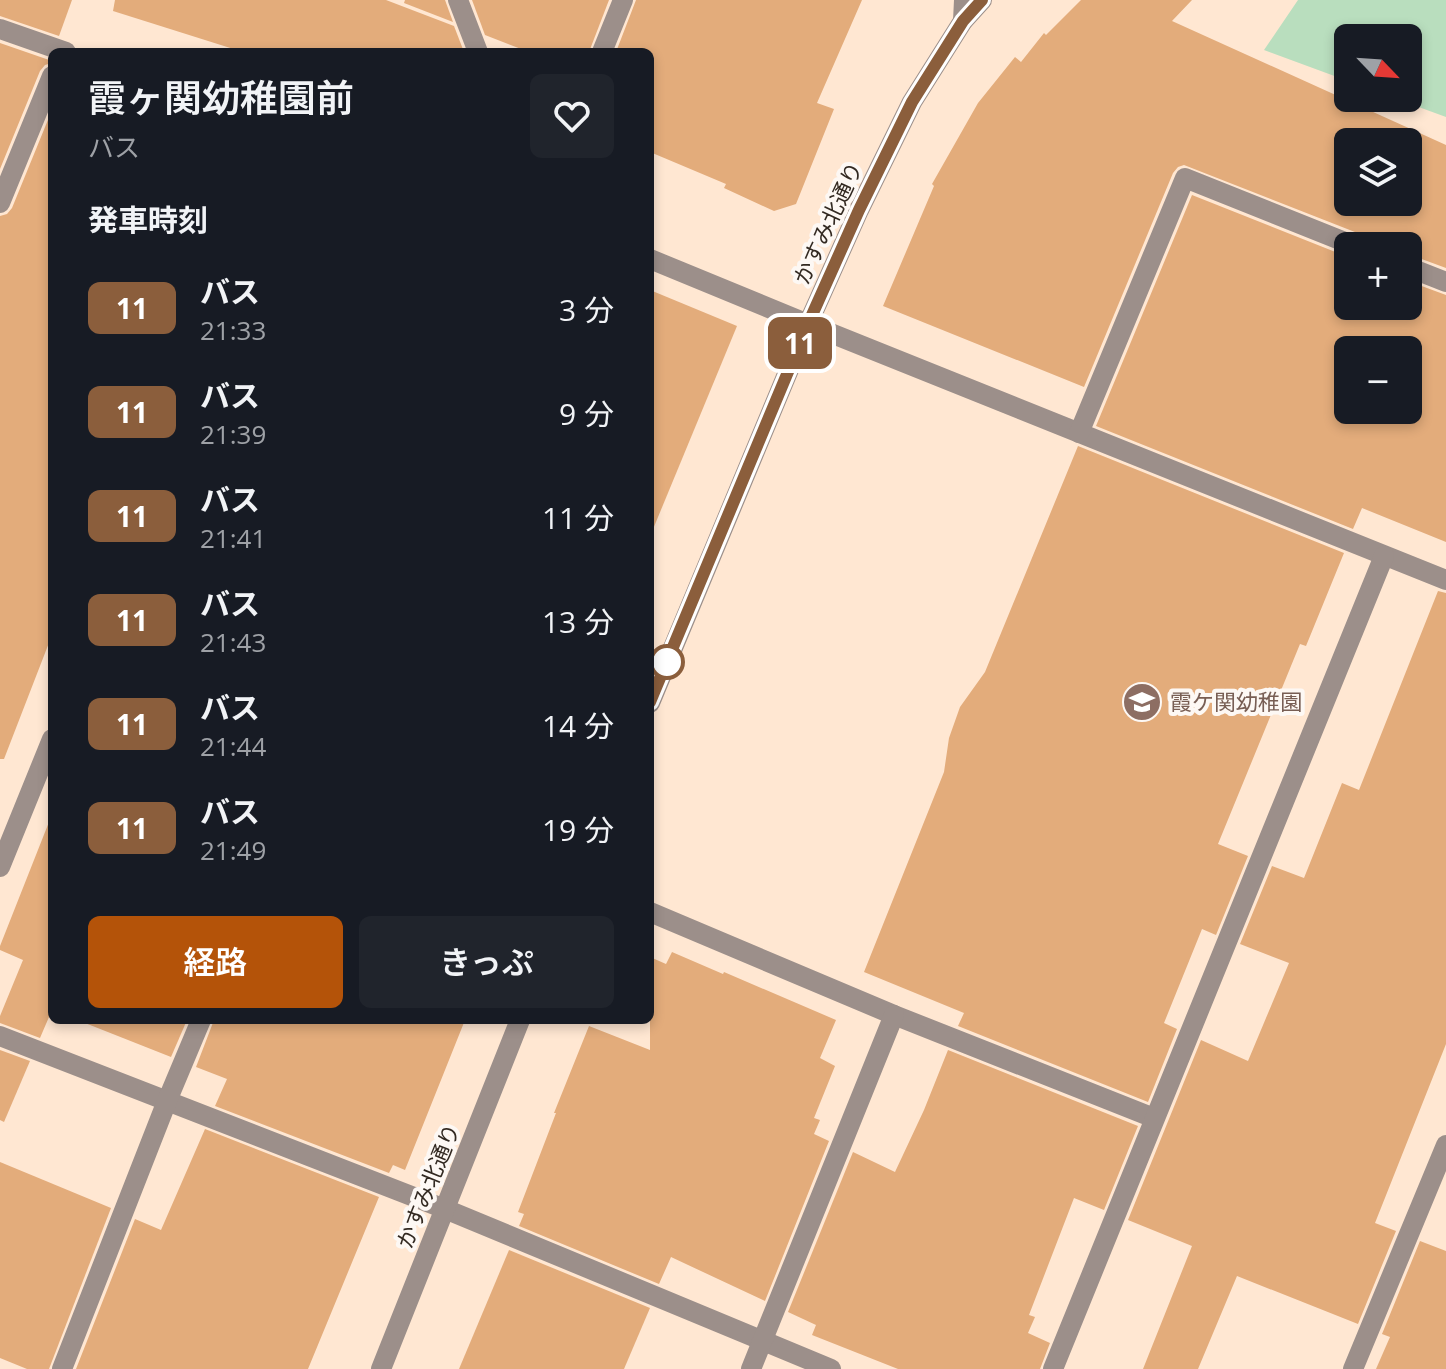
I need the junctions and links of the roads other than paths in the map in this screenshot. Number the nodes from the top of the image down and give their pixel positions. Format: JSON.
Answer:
{"nodes":[{"id":1,"x":458,"y":0,"type":"edge"},
{"id":2,"x":623,"y":0,"type":"edge"},
{"id":3,"x":964,"y":0,"type":"edge"},
{"id":4,"x":982,"y":0,"type":"edge"},
{"id":5,"x":963,"y":21,"type":"junction"},
{"id":6,"x":0,"y":29,"type":"edge"},
{"id":7,"x":52,"y":48,"type":"edge"},
{"id":8,"x":476,"y":48,"type":"edge"},
{"id":9,"x":604,"y":48,"type":"edge"},
{"id":10,"x":48,"y":86,"type":"edge"},
{"id":11,"x":0,"y":203,"type":"edge"},
{"id":12,"x":1334,"y":238,"type":"edge"},
{"id":13,"x":654,"y":261,"type":"edge"},
{"id":14,"x":1422,"y":273,"type":"edge"},
{"id":15,"x":1446,"y":282,"type":"edge"},
{"id":16,"x":808,"y":324,"type":"junction"},
{"id":17,"x":1079,"y":433,"type":"junction"},
{"id":18,"x":1384,"y":556,"type":"junction"},
{"id":19,"x":1446,"y":580,"type":"edge"},
{"id":20,"x":654,"y":693,"type":"edge"},
{"id":21,"x":48,"y":749,"type":"edge"},
{"id":22,"x":0,"y":867,"type":"edge"},
{"id":23,"x":654,"y":914,"type":"edge"},
{"id":24,"x":894,"y":1015,"type":"junction"},
{"id":25,"x":199,"y":1024,"type":"edge"},
{"id":26,"x":518,"y":1024,"type":"edge"},
{"id":27,"x":0,"y":1036,"type":"edge"},
{"id":28,"x":167,"y":1101,"type":"junction"},
{"id":29,"x":1154,"y":1118,"type":"junction"},
{"id":30,"x":1446,"y":1145,"type":"edge"},
{"id":31,"x":445,"y":1209,"type":"junction"},
{"id":32,"x":763,"y":1340,"type":"junction"},
{"id":33,"x":62,"y":1369,"type":"edge"},
{"id":34,"x":381,"y":1369,"type":"edge"},
{"id":35,"x":751,"y":1369,"type":"edge"},
{"id":36,"x":831,"y":1369,"type":"edge"},
{"id":37,"x":1053,"y":1369,"type":"edge"},
{"id":38,"x":1353,"y":1369,"type":"edge"}],
"edges":[{"from":1,"to":8,"type":"street"},
{"from":2,"to":9,"type":"street"},
{"from":3,"to":5,"type":"street"},
{"from":4,"to":5,"type":"street","name":"かすみ北通り"},
{"from":5,"to":16,"type":"street","name":"かすみ北通り"},
{"from":6,"to":7,"type":"street"},
{"from":10,"to":11,"type":"street"},
{"from":12,"to":17,"type":"street"},
{"from":13,"to":16,"type":"street"},
{"from":14,"to":15,"type":"street"},
{"from":16,"to":17,"type":"street"},
{"from":16,"to":20,"type":"street","name":"かすみ北通り"},
{"from":17,"to":18,"type":"street"},
{"from":18,"to":19,"type":"street"},
{"from":18,"to":29,"type":"street"},
{"from":21,"to":22,"type":"street"},
{"from":23,"to":24,"type":"street"},
{"from":24,"to":29,"type":"street"},
{"from":24,"to":32,"type":"street"},
{"from":25,"to":28,"type":"street"},
{"from":26,"to":31,"type":"street","name":"かすみ北通り"},
{"from":27,"to":28,"type":"street"},
{"from":28,"to":31,"type":"street"},
{"from":28,"to":33,"type":"street"},
{"from":29,"to":37,"type":"street"},
{"from":30,"to":38,"type":"street"},
{"from":31,"to":32,"type":"street"},
{"from":31,"to":34,"type":"street","name":"かすみ北通り"},
{"from":32,"to":35,"type":"street"},
{"from":32,"to":36,"type":"street"}]}
